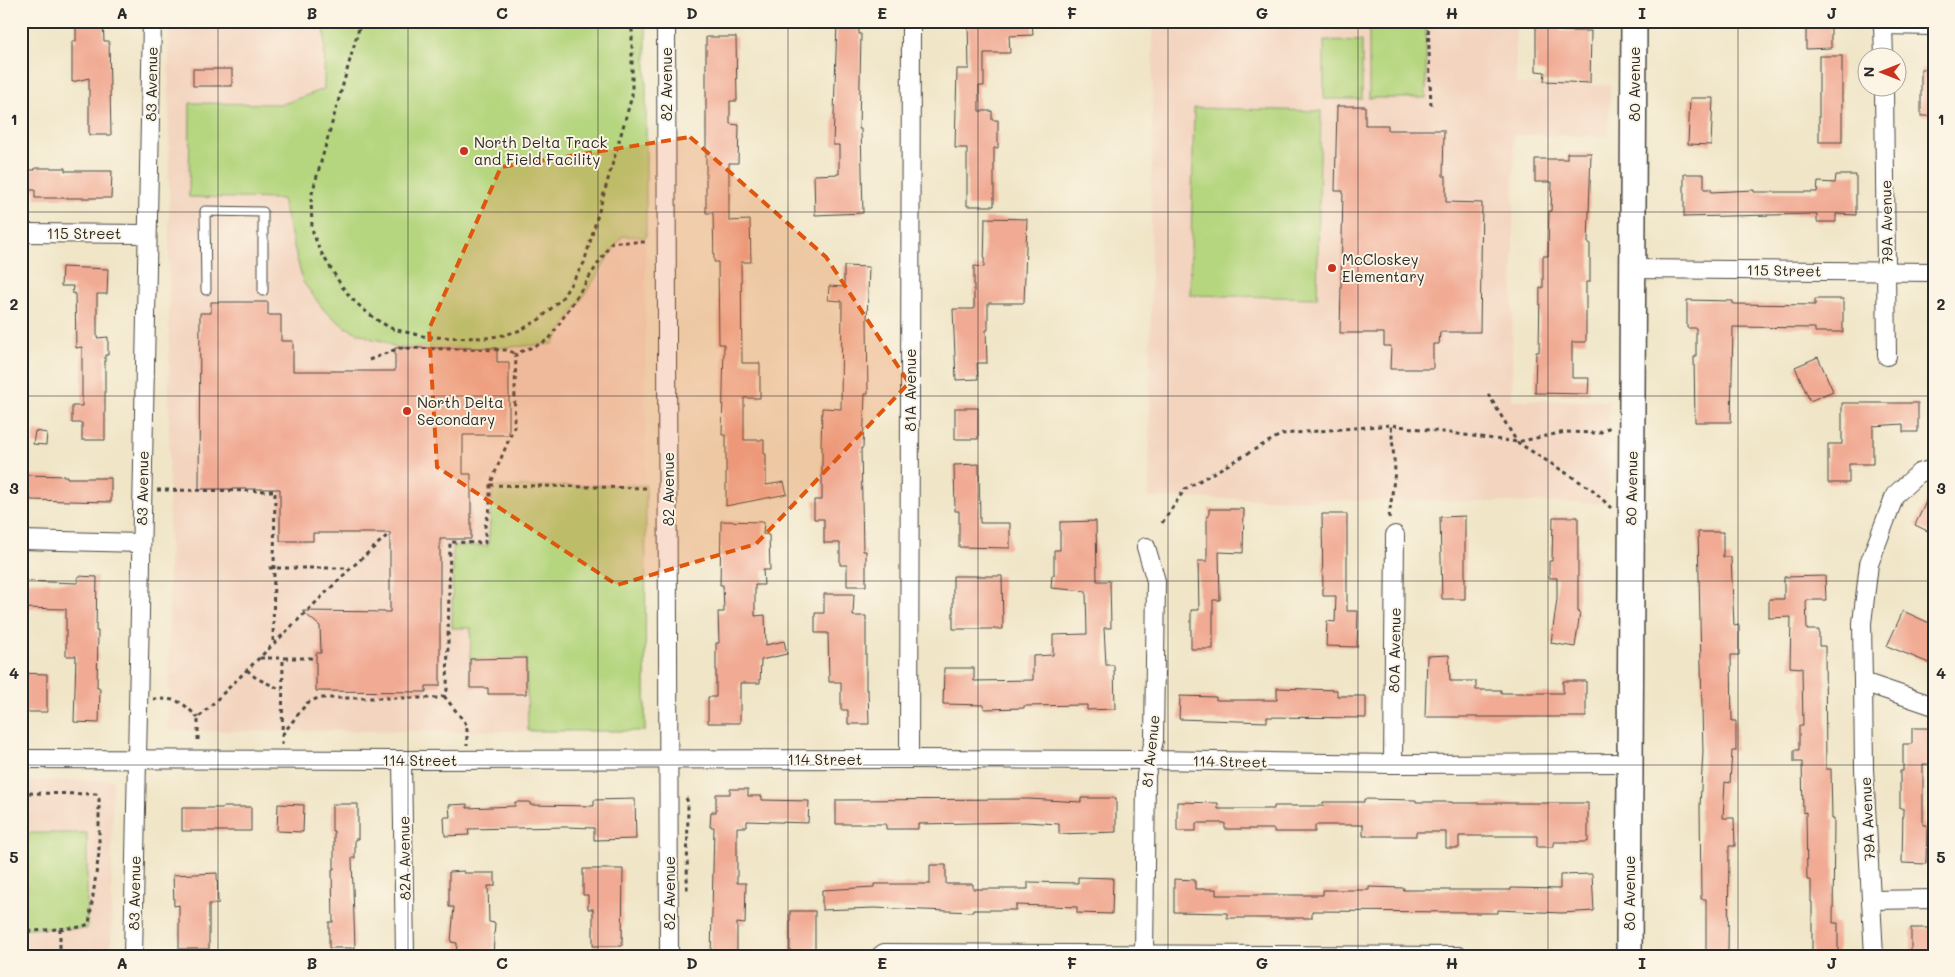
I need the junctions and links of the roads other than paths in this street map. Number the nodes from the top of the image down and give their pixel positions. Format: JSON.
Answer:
{"nodes":[{"id":1,"x":152,"y":21,"type":"edge"},
{"id":2,"x":666,"y":21,"type":"edge"},
{"id":3,"x":911,"y":21,"type":"edge"},
{"id":4,"x":1634,"y":21,"type":"edge"},
{"id":5,"x":1934,"y":26,"type":"edge"},
{"id":6,"x":1884,"y":48,"type":"edge"},
{"id":7,"x":1884,"y":98,"type":"edge"},
{"id":8,"x":21,"y":233,"type":"edge"},
{"id":9,"x":147,"y":234,"type":"junction"},
{"id":10,"x":1633,"y":269,"type":"junction"},
{"id":11,"x":1886,"y":272,"type":"junction"},
{"id":12,"x":1934,"y":272,"type":"edge"},
{"id":13,"x":206,"y":290,"type":"dead end"},
{"id":14,"x":263,"y":291,"type":"dead end"},
{"id":15,"x":1887,"y":356,"type":"dead end"},
{"id":16,"x":1926,"y":471,"type":"edge"},
{"id":17,"x":1396,"y":535,"type":"dead end"},
{"id":18,"x":21,"y":540,"type":"edge"},
{"id":19,"x":141,"y":542,"type":"junction"},
{"id":20,"x":1146,"y":547,"type":"dead end"},
{"id":21,"x":1863,"y":682,"type":"junction"},
{"id":22,"x":1934,"y":706,"type":"edge"},
{"id":23,"x":21,"y":759,"type":"edge"},
{"id":24,"x":136,"y":759,"type":"junction"},
{"id":25,"x":909,"y":759,"type":"junction"},
{"id":26,"x":402,"y":760,"type":"junction"},
{"id":27,"x":668,"y":760,"type":"junction"},
{"id":28,"x":1150,"y":760,"type":"junction"},
{"id":29,"x":1629,"y":763,"type":"junction"},
{"id":30,"x":1393,"y":764,"type":"junction"},
{"id":31,"x":1934,"y":899,"type":"edge"},
{"id":32,"x":1871,"y":900,"type":"junction"},
{"id":33,"x":882,"y":954,"type":"edge"},
{"id":34,"x":1144,"y":955,"type":"edge"},
{"id":35,"x":1412,"y":955,"type":"edge"},
{"id":36,"x":132,"y":956,"type":"edge"},
{"id":37,"x":405,"y":956,"type":"edge"},
{"id":38,"x":669,"y":956,"type":"edge"},
{"id":39,"x":1459,"y":956,"type":"edge"},
{"id":40,"x":1629,"y":956,"type":"edge"},
{"id":41,"x":1874,"y":956,"type":"edge"}],
"edges":[{"from":1,"to":9,"type":"street","name":"83 Avenue"},
{"from":2,"to":27,"type":"street","name":"82 Avenue"},
{"from":3,"to":25,"type":"street","name":"81A Avenue"},
{"from":4,"to":10,"type":"street","name":"80 Avenue"},
{"from":5,"to":6,"type":"street"},
{"from":7,"to":11,"type":"street","name":"79A Avenue"},
{"from":8,"to":9,"type":"street","name":"115 Street"},
{"from":9,"to":19,"type":"street","name":"83 Avenue"},
{"from":10,"to":11,"type":"street","name":"115 Street"},
{"from":10,"to":29,"type":"street","name":"80 Avenue"},
{"from":11,"to":12,"type":"street","name":"115 Street"},
{"from":11,"to":15,"type":"street","name":"79A Avenue"},
{"from":13,"to":14,"type":"lane"},
{"from":16,"to":21,"type":"street","name":"79A Avenue"},
{"from":17,"to":30,"type":"street","name":"80A Avenue"},
{"from":18,"to":19,"type":"street"},
{"from":19,"to":24,"type":"street","name":"83 Avenue"},
{"from":20,"to":28,"type":"street","name":"81 Avenue"},
{"from":21,"to":22,"type":"street"},
{"from":21,"to":32,"type":"street","name":"79A Avenue"},
{"from":23,"to":24,"type":"street","name":"114 Street"},
{"from":24,"to":26,"type":"street","name":"114 Street"},
{"from":24,"to":36,"type":"street","name":"83 Avenue"},
{"from":25,"to":27,"type":"street","name":"114 Street"},
{"from":25,"to":28,"type":"street","name":"114 Street"},
{"from":26,"to":27,"type":"street","name":"114 Street"},
{"from":26,"to":37,"type":"street","name":"82A Avenue"},
{"from":27,"to":38,"type":"street","name":"82 Avenue"},
{"from":28,"to":30,"type":"street","name":"114 Street"},
{"from":28,"to":34,"type":"street","name":"81 Avenue"},
{"from":29,"to":30,"type":"street","name":"114 Street"},
{"from":29,"to":40,"type":"street","name":"80 Avenue"},
{"from":31,"to":32,"type":"street"},
{"from":32,"to":41,"type":"street","name":"79A Avenue"},
{"from":33,"to":34,"type":"street"},
{"from":34,"to":35,"type":"street"},
{"from":35,"to":39,"type":"street"}]}
